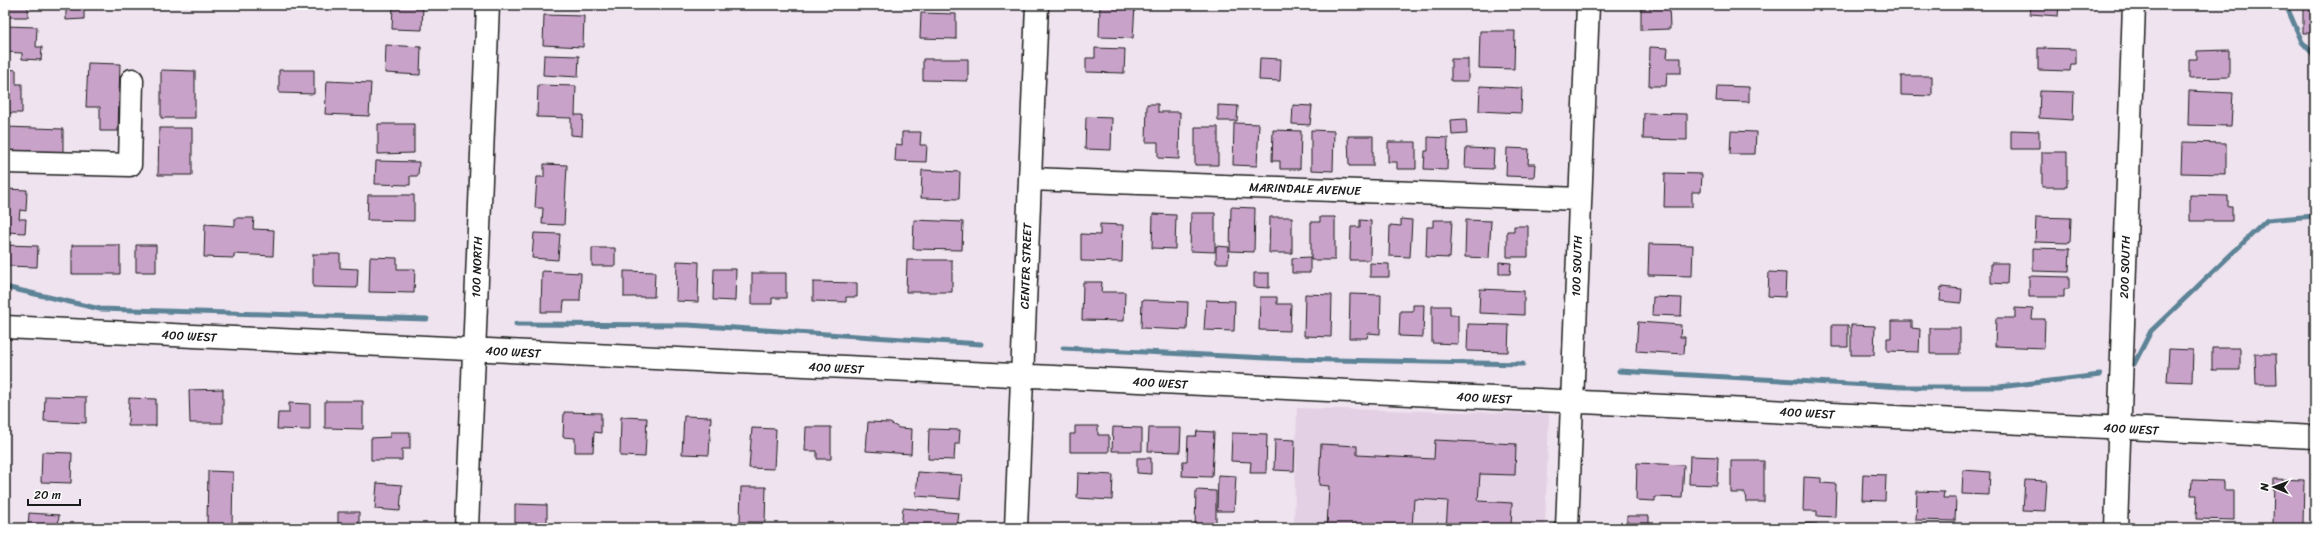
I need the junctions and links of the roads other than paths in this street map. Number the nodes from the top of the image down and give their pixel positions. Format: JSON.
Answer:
{"nodes":[{"id":1,"x":488,"y":5,"type":"edge"},
{"id":2,"x":1037,"y":5,"type":"edge"},
{"id":3,"x":1588,"y":5,"type":"edge"},
{"id":4,"x":2134,"y":5,"type":"edge"},
{"id":5,"x":132,"y":80,"type":"dead end"},
{"id":6,"x":5,"y":162,"type":"edge"},
{"id":7,"x":1030,"y":178,"type":"junction"},
{"id":8,"x":1580,"y":199,"type":"junction"},
{"id":9,"x":5,"y":327,"type":"edge"},
{"id":10,"x":474,"y":350,"type":"junction"},
{"id":11,"x":1022,"y":377,"type":"junction"},
{"id":12,"x":1572,"y":402,"type":"junction"},
{"id":13,"x":2119,"y":428,"type":"junction"},
{"id":14,"x":2315,"y":437,"type":"edge"},
{"id":15,"x":467,"y":528,"type":"edge"},
{"id":16,"x":1016,"y":528,"type":"edge"},
{"id":17,"x":1567,"y":528,"type":"edge"},
{"id":18,"x":2116,"y":528,"type":"edge"}],
"edges":[{"from":1,"to":10,"type":"street","name":"100 NORTH"},
{"from":2,"to":7,"type":"street","name":"CENTER STREET"},
{"from":3,"to":8,"type":"street","name":"100 SOUTH"},
{"from":4,"to":13,"type":"street","name":"200 SOUTH"},
{"from":5,"to":6,"type":"street"},
{"from":7,"to":8,"type":"street","name":"MARINDALE AVENUE"},
{"from":7,"to":11,"type":"street","name":"CENTER STREET"},
{"from":8,"to":12,"type":"street","name":"100 SOUTH"},
{"from":9,"to":10,"type":"street","name":"400 WEST"},
{"from":10,"to":11,"type":"street","name":"400 WEST"},
{"from":10,"to":15,"type":"street","name":"100 NORTH"},
{"from":11,"to":12,"type":"street","name":"400 WEST"},
{"from":11,"to":16,"type":"street","name":"CENTER STREET"},
{"from":12,"to":13,"type":"street","name":"400 WEST"},
{"from":12,"to":17,"type":"street","name":"100 SOUTH"},
{"from":13,"to":14,"type":"street","name":"400 WEST"},
{"from":13,"to":18,"type":"street","name":"200 SOUTH"}]}
